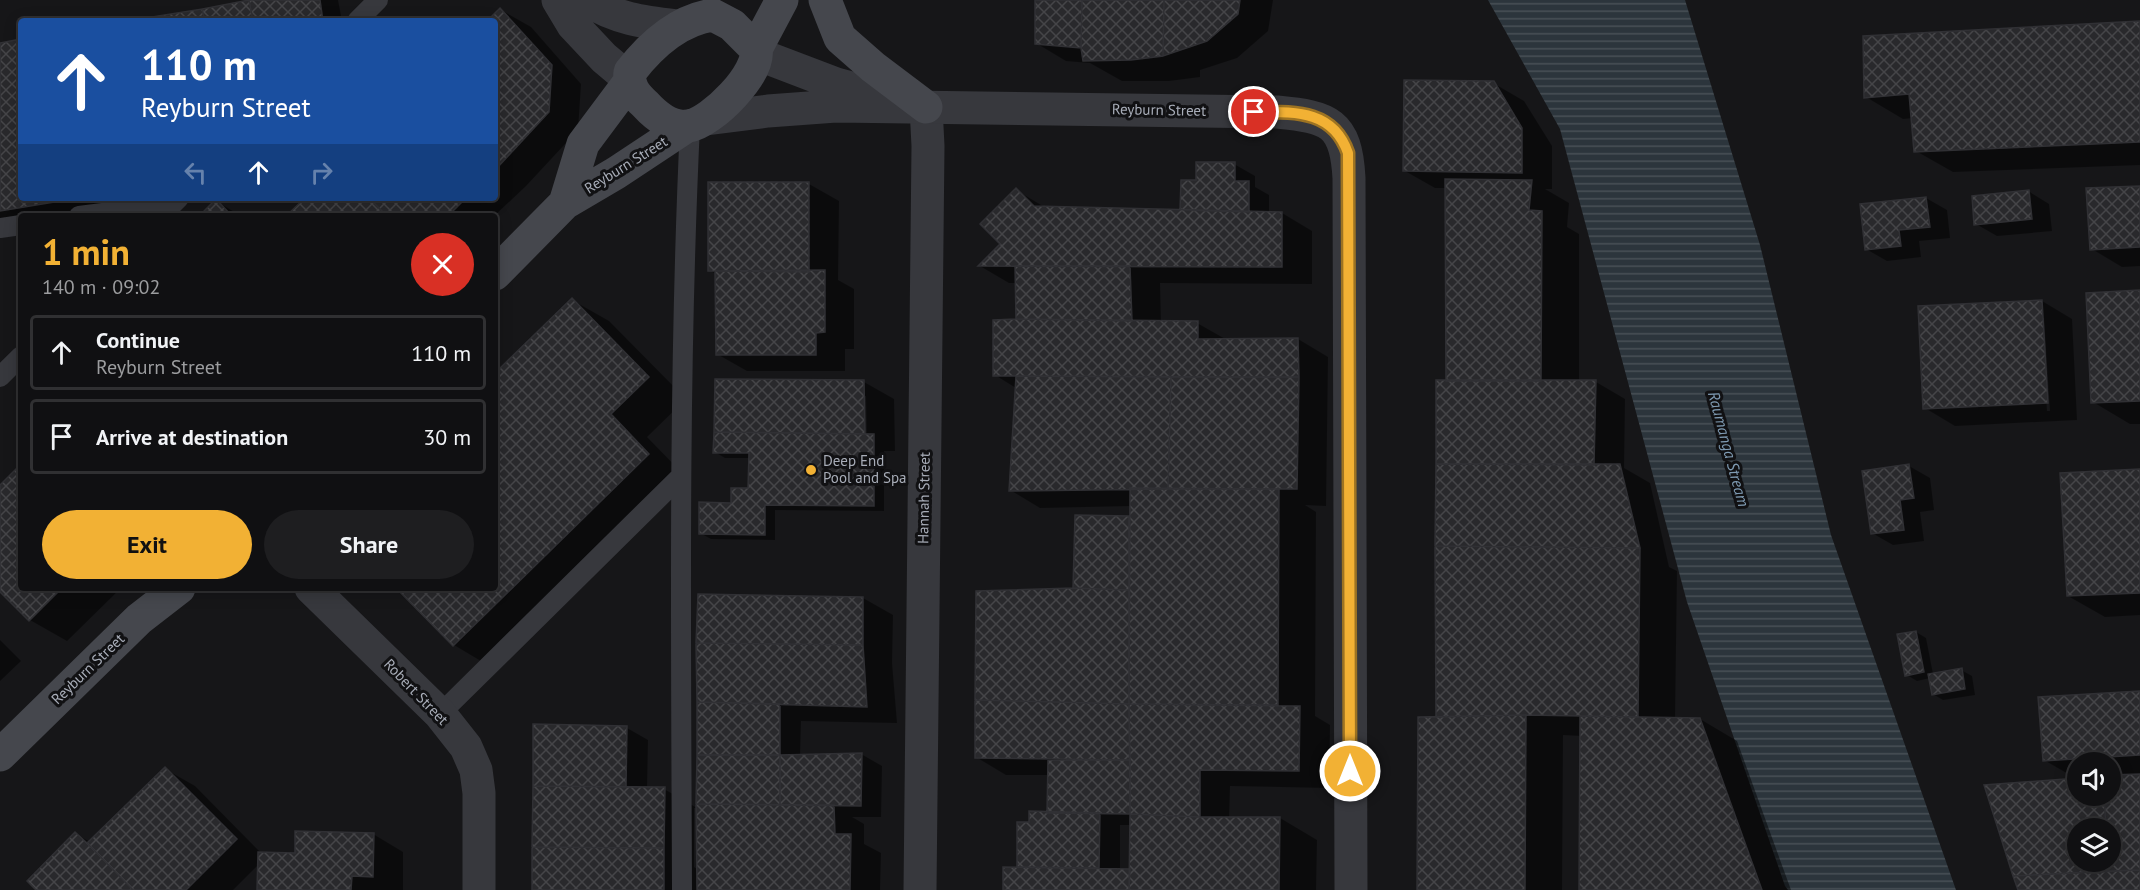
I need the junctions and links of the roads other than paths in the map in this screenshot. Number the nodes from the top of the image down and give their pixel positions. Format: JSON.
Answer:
{"nodes":[{"id":1,"x":378,"y":0,"type":"edge"},
{"id":2,"x":558,"y":0,"type":"edge"},
{"id":3,"x":587,"y":0,"type":"edge"},
{"id":4,"x":719,"y":0,"type":"edge"},
{"id":5,"x":782,"y":0,"type":"edge"},
{"id":6,"x":825,"y":0,"type":"edge"},
{"id":7,"x":360,"y":18,"type":"edge"},
{"id":8,"x":682,"y":25,"type":"junction"},
{"id":9,"x":756,"y":51,"type":"junction"},
{"id":10,"x":629,"y":80,"type":"junction"},
{"id":11,"x":926,"y":107,"type":"junction"},
{"id":12,"x":695,"y":123,"type":"junction"},
{"id":13,"x":565,"y":203,"type":"junction"},
{"id":14,"x":169,"y":208,"type":"edge"},
{"id":15,"x":103,"y":213,"type":"edge"},
{"id":16,"x":18,"y":225,"type":"edge"},
{"id":17,"x":0,"y":228,"type":"edge"},
{"id":18,"x":498,"y":271,"type":"edge"},
{"id":19,"x":18,"y":359,"type":"edge"},
{"id":20,"x":0,"y":377,"type":"edge"},
{"id":21,"x":680,"y":477,"type":"junction"},
{"id":22,"x":175,"y":591,"type":"edge"},
{"id":23,"x":314,"y":591,"type":"edge"},
{"id":24,"x":440,"y":714,"type":"junction"},
{"id":25,"x":0,"y":755,"type":"edge"},
{"id":26,"x":479,"y":890,"type":"edge"},
{"id":27,"x":681,"y":890,"type":"edge"},
{"id":28,"x":920,"y":890,"type":"edge"},
{"id":29,"x":1350,"y":890,"type":"edge"}],
"edges":[{"from":1,"to":7,"type":"lane"},
{"from":2,"to":10,"type":"street"},
{"from":3,"to":8,"type":"street"},
{"from":4,"to":8,"type":"main road"},
{"from":5,"to":9,"type":"main road"},
{"from":6,"to":11,"type":"main road"},
{"from":8,"to":9,"type":"main road"},
{"from":8,"to":10,"type":"main road"},
{"from":9,"to":11,"type":"street","name":"Reyburn Street"},
{"from":9,"to":12,"type":"main road"},
{"from":10,"to":12,"type":"main road"},
{"from":10,"to":13,"type":"main road","name":"Reyburn Street"},
{"from":11,"to":12,"type":"street","name":"Reyburn Street"},
{"from":11,"to":28,"type":"street","name":"Hannah Street"},
{"from":11,"to":29,"type":"street","name":"Reyburn Street"},
{"from":12,"to":13,"type":"main road","name":"Reyburn Street"},
{"from":12,"to":21,"type":"lane"},
{"from":13,"to":18,"type":"main road","name":"Reyburn Street"},
{"from":14,"to":15,"type":"lane"},
{"from":16,"to":17,"type":"lane"},
{"from":19,"to":20,"type":"lane"},
{"from":21,"to":24,"type":"lane"},
{"from":21,"to":27,"type":"lane"},
{"from":22,"to":25,"type":"main road","name":"Reyburn Street"},
{"from":23,"to":24,"type":"street","name":"Robert Street"},
{"from":24,"to":26,"type":"street","name":"Robert Street"}]}
